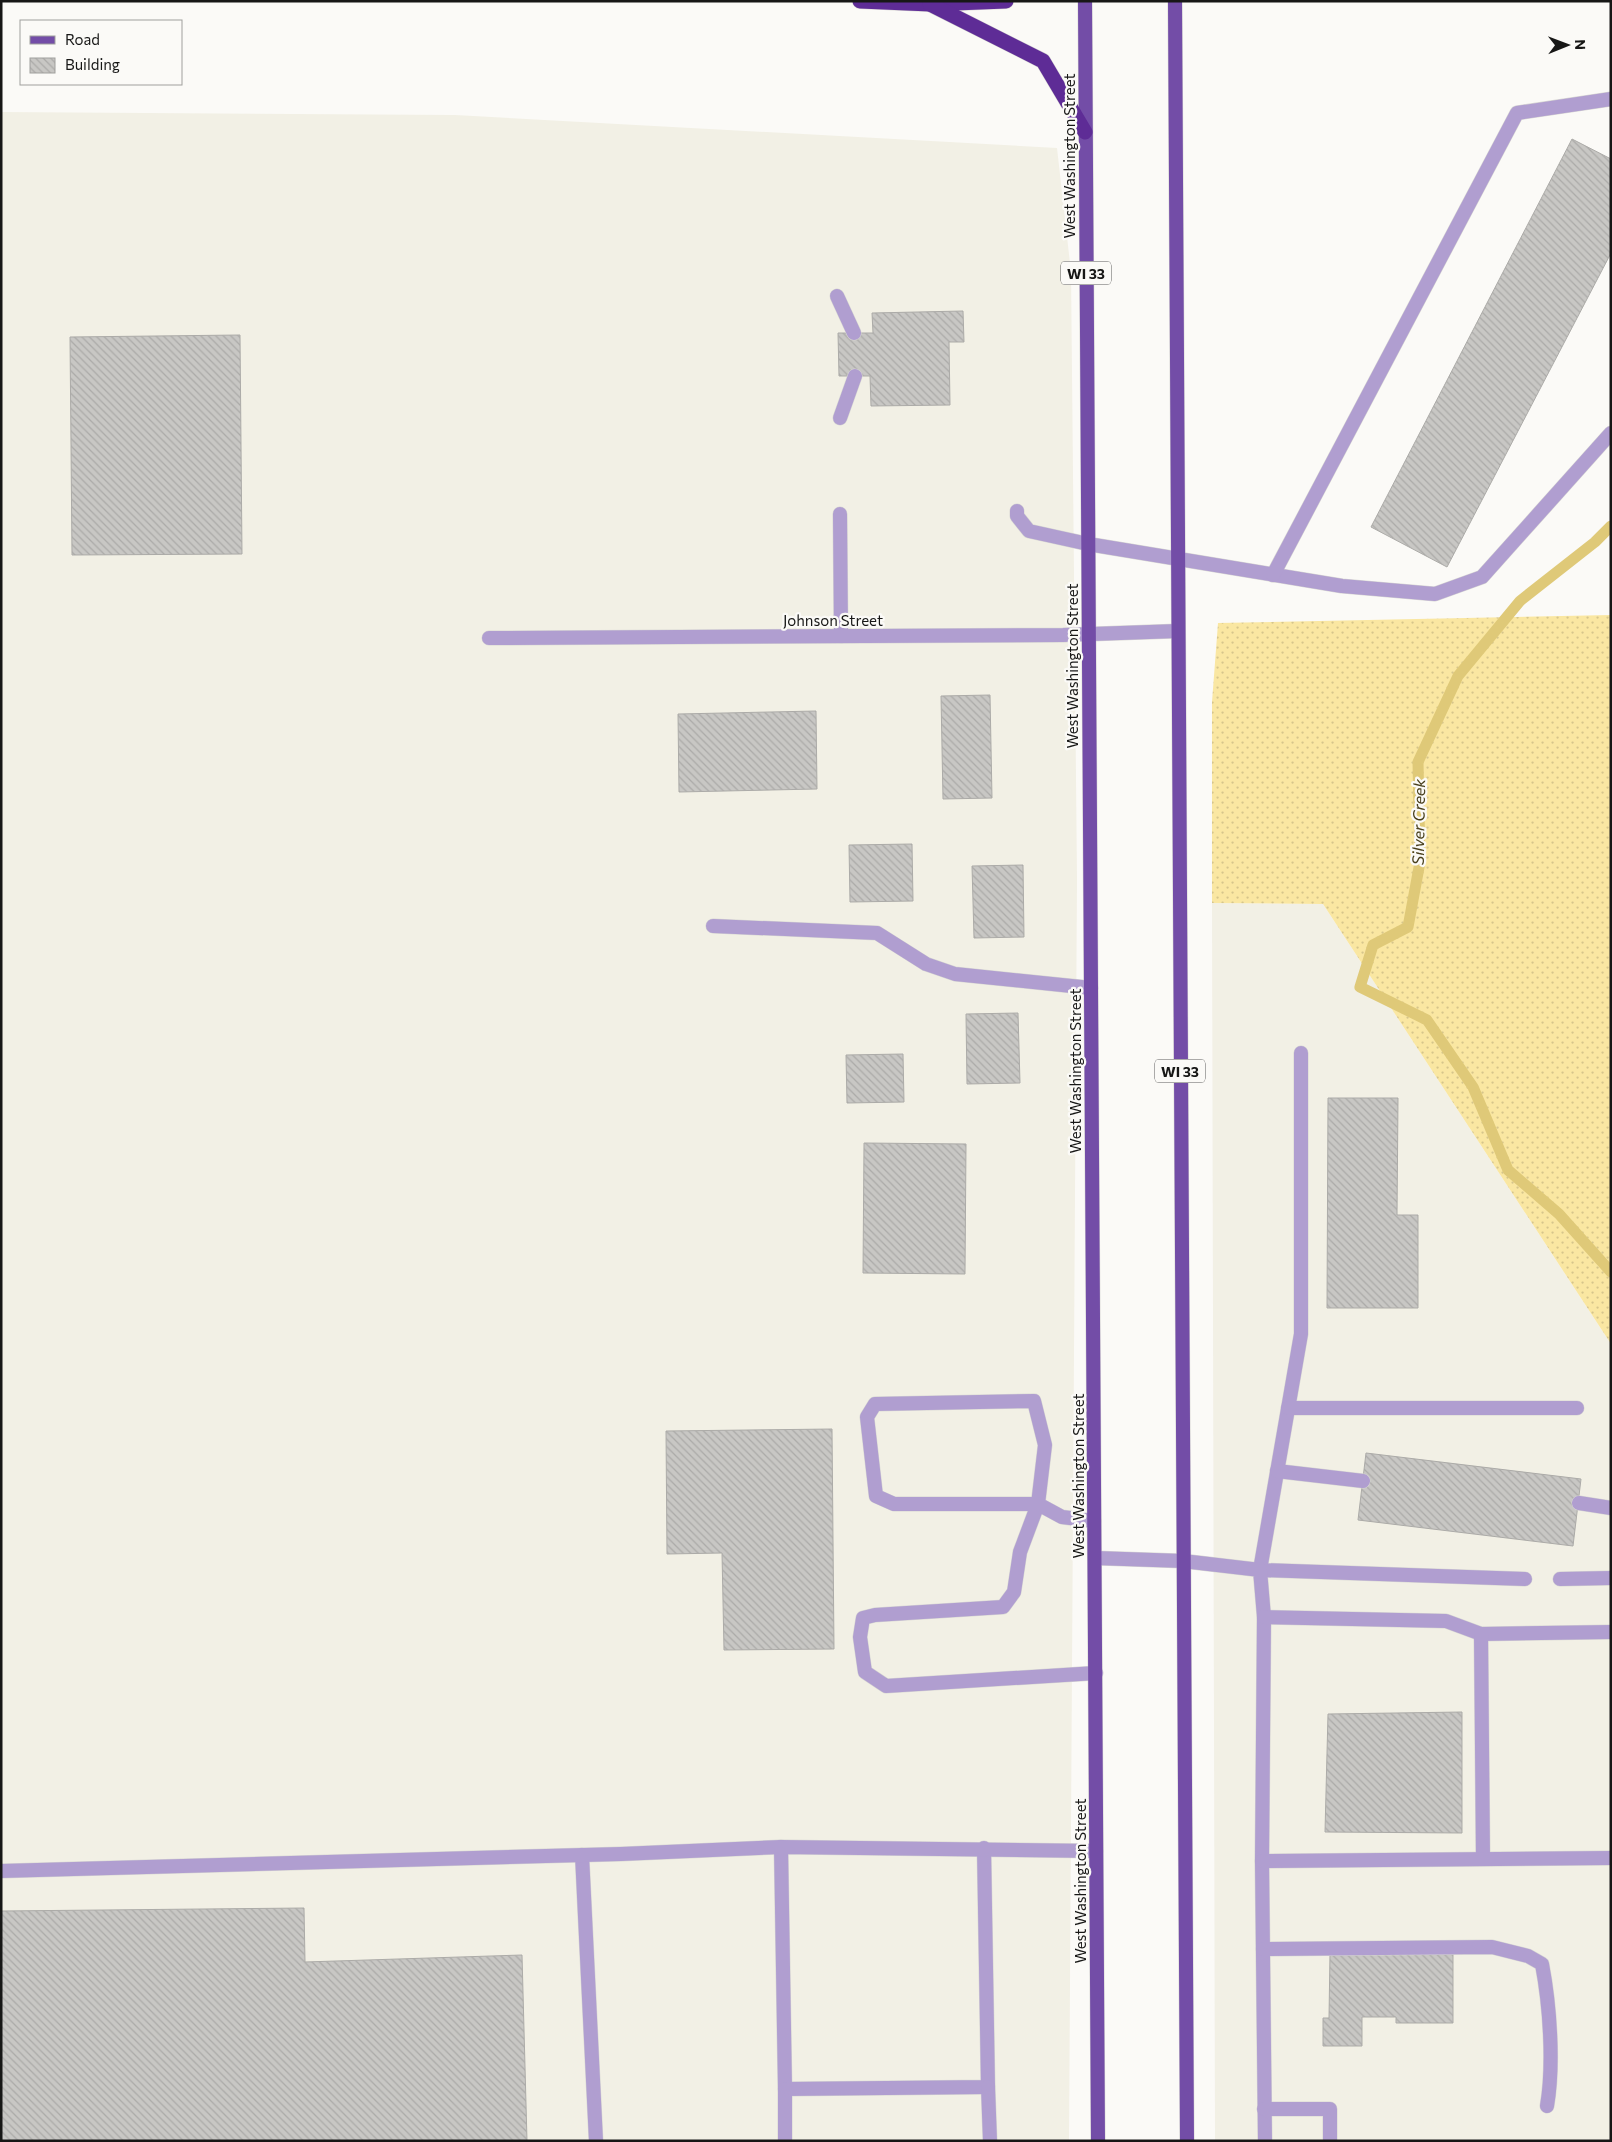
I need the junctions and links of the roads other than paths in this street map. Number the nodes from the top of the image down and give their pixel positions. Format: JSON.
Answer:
{"nodes":[{"id":1,"x":860,"y":1,"type":"edge"},
{"id":2,"x":1006,"y":1,"type":"edge"},
{"id":3,"x":1085,"y":1,"type":"edge"},
{"id":4,"x":1175,"y":1,"type":"edge"},
{"id":5,"x":930,"y":4,"type":"junction"},
{"id":6,"x":1611,"y":99,"type":"edge"},
{"id":7,"x":1085,"y":132,"type":"junction"},
{"id":8,"x":837,"y":296,"type":"dead end"},
{"id":9,"x":854,"y":333,"type":"dead end"},
{"id":10,"x":855,"y":376,"type":"dead end"},
{"id":11,"x":840,"y":418,"type":"dead end"},
{"id":12,"x":1611,"y":433,"type":"edge"},
{"id":13,"x":1017,"y":511,"type":"dead end"},
{"id":14,"x":840,"y":514,"type":"dead end"},
{"id":15,"x":1088,"y":544,"type":"junction"},
{"id":16,"x":1177,"y":559,"type":"junction"},
{"id":17,"x":1273,"y":574,"type":"junction"},
{"id":18,"x":1178,"y":631,"type":"junction"},
{"id":19,"x":1089,"y":634,"type":"junction"},
{"id":20,"x":842,"y":636,"type":"junction"},
{"id":21,"x":489,"y":638,"type":"dead end"},
{"id":22,"x":713,"y":926,"type":"dead end"},
{"id":23,"x":1091,"y":988,"type":"junction"},
{"id":24,"x":1302,"y":1053,"type":"dead end"},
{"id":25,"x":1288,"y":1408,"type":"junction"},
{"id":26,"x":1577,"y":1408,"type":"dead end"},
{"id":27,"x":1277,"y":1471,"type":"junction"},
{"id":28,"x":1363,"y":1481,"type":"dead end"},
{"id":29,"x":1579,"y":1503,"type":"dead end"},
{"id":30,"x":1038,"y":1504,"type":"junction"},
{"id":31,"x":1611,"y":1508,"type":"edge"},
{"id":32,"x":1094,"y":1521,"type":"junction"},
{"id":33,"x":1095,"y":1558,"type":"junction"},
{"id":34,"x":1183,"y":1560,"type":"junction"},
{"id":35,"x":1260,"y":1570,"type":"junction"},
{"id":36,"x":1611,"y":1578,"type":"edge"},
{"id":37,"x":1525,"y":1579,"type":"dead end"},
{"id":38,"x":1560,"y":1579,"type":"dead end"},
{"id":39,"x":1264,"y":1617,"type":"junction"},
{"id":40,"x":1611,"y":1632,"type":"edge"},
{"id":41,"x":1481,"y":1634,"type":"junction"},
{"id":42,"x":1096,"y":1673,"type":"junction"},
{"id":43,"x":782,"y":1846,"type":"junction"},
{"id":44,"x":984,"y":1848,"type":"junction"},
{"id":45,"x":1096,"y":1851,"type":"junction"},
{"id":46,"x":582,"y":1855,"type":"junction"},
{"id":47,"x":1483,"y":1858,"type":"junction"},
{"id":48,"x":1611,"y":1858,"type":"edge"},
{"id":49,"x":1262,"y":1861,"type":"junction"},
{"id":50,"x":1,"y":1871,"type":"edge"},
{"id":51,"x":1263,"y":1949,"type":"junction"},
{"id":52,"x":988,"y":2087,"type":"junction"},
{"id":53,"x":785,"y":2089,"type":"junction"},
{"id":54,"x":1546,"y":2106,"type":"dead end"},
{"id":55,"x":1264,"y":2109,"type":"junction"},
{"id":56,"x":596,"y":2141,"type":"edge"},
{"id":57,"x":785,"y":2141,"type":"edge"},
{"id":58,"x":990,"y":2141,"type":"edge"},
{"id":59,"x":1098,"y":2141,"type":"edge"},
{"id":60,"x":1187,"y":2141,"type":"edge"},
{"id":61,"x":1264,"y":2141,"type":"edge"},
{"id":62,"x":1330,"y":2141,"type":"edge"}],
"edges":[{"from":1,"to":5,"type":"highway"},
{"from":2,"to":5,"type":"highway"},
{"from":3,"to":7,"type":"main road","name":"West Washington Street","number":"WI 33"},
{"from":4,"to":16,"type":"main road","number":"WI 33"},
{"from":5,"to":7,"type":"highway"},
{"from":6,"to":17,"type":"street"},
{"from":7,"to":15,"type":"main road","name":"West Washington Street","number":"WI 33"},
{"from":8,"to":9,"type":"street"},
{"from":10,"to":11,"type":"street"},
{"from":12,"to":17,"type":"street"},
{"from":13,"to":15,"type":"street"},
{"from":14,"to":20,"type":"street"},
{"from":15,"to":16,"type":"street"},
{"from":15,"to":19,"type":"main road","name":"West Washington Street","number":"WI 33"},
{"from":16,"to":17,"type":"street"},
{"from":16,"to":18,"type":"main road","number":"WI 33"},
{"from":18,"to":19,"type":"street","name":"Johnson Street"},
{"from":18,"to":34,"type":"main road","number":"WI 33"},
{"from":19,"to":20,"type":"street","name":"Johnson Street"},
{"from":19,"to":23,"type":"main road","name":"West Washington Street","number":"WI 33"},
{"from":20,"to":21,"type":"street","name":"Johnson Street"},
{"from":22,"to":23,"type":"street"},
{"from":23,"to":32,"type":"main road","name":"West Washington Street","number":"WI 33"},
{"from":24,"to":25,"type":"street"},
{"from":25,"to":26,"type":"street"},
{"from":25,"to":27,"type":"street"},
{"from":27,"to":28,"type":"street"},
{"from":27,"to":35,"type":"street"},
{"from":29,"to":31,"type":"street"},
{"from":30,"to":30,"type":"street"},
{"from":30,"to":32,"type":"street"},
{"from":30,"to":42,"type":"street"},
{"from":32,"to":33,"type":"main road","name":"West Washington Street","number":"WI 33"},
{"from":33,"to":34,"type":"street"},
{"from":33,"to":42,"type":"main road","name":"West Washington Street","number":"WI 33"},
{"from":34,"to":35,"type":"street"},
{"from":34,"to":60,"type":"main road","number":"WI 33"},
{"from":35,"to":37,"type":"street"},
{"from":35,"to":39,"type":"street"},
{"from":36,"to":38,"type":"street"},
{"from":39,"to":41,"type":"street"},
{"from":39,"to":49,"type":"street"},
{"from":40,"to":41,"type":"street"},
{"from":41,"to":47,"type":"street"},
{"from":42,"to":45,"type":"main road","name":"West Washington Street","number":"WI 33"},
{"from":43,"to":44,"type":"street"},
{"from":43,"to":46,"type":"street"},
{"from":43,"to":53,"type":"street"},
{"from":44,"to":45,"type":"street"},
{"from":44,"to":52,"type":"street"},
{"from":45,"to":59,"type":"main road","name":"West Washington Street","number":"WI 33"},
{"from":46,"to":50,"type":"street"},
{"from":46,"to":56,"type":"street"},
{"from":47,"to":48,"type":"street"},
{"from":47,"to":49,"type":"street"},
{"from":49,"to":51,"type":"street"},
{"from":51,"to":54,"type":"street"},
{"from":51,"to":55,"type":"street"},
{"from":52,"to":53,"type":"street"},
{"from":52,"to":58,"type":"street"},
{"from":53,"to":57,"type":"street"},
{"from":55,"to":61,"type":"street"},
{"from":55,"to":62,"type":"street"}]}
